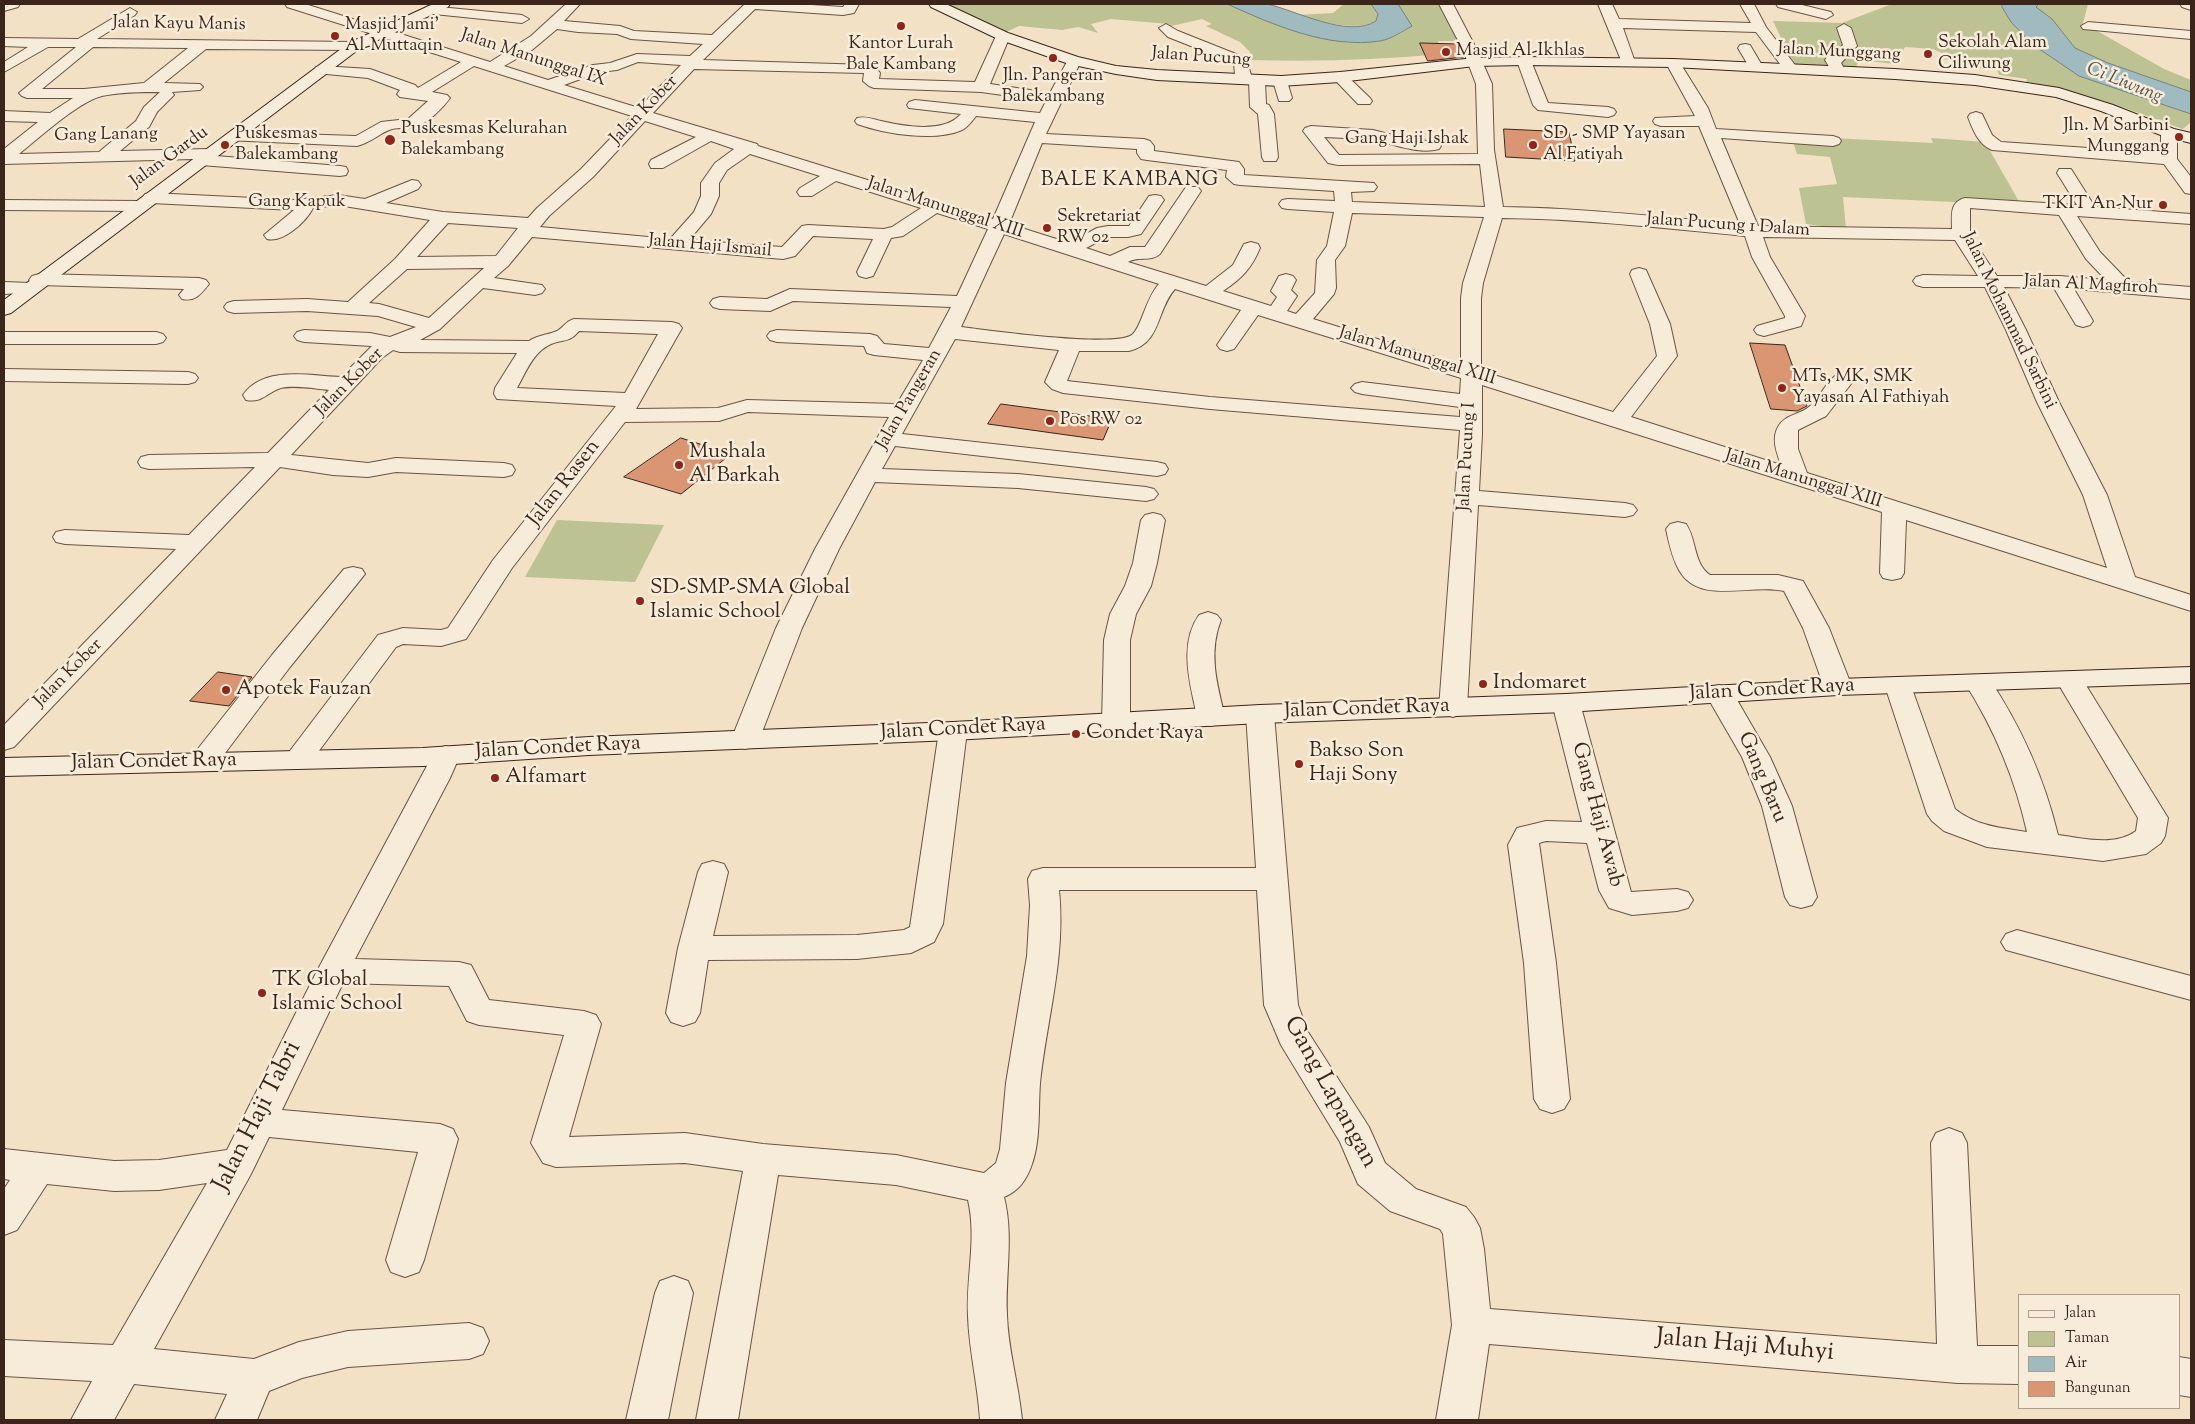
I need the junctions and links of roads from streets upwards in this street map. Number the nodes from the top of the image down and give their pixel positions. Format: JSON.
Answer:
{"nodes":[{"id":1,"x":14,"y":4,"type":"edge"},
{"id":2,"x":292,"y":4,"type":"edge"},
{"id":3,"x":573,"y":4,"type":"edge"},
{"id":4,"x":753,"y":4,"type":"edge"},
{"id":5,"x":852,"y":4,"type":"edge"},
{"id":6,"x":936,"y":4,"type":"edge"},
{"id":7,"x":1446,"y":4,"type":"edge"},
{"id":8,"x":1605,"y":4,"type":"edge"},
{"id":9,"x":1747,"y":4,"type":"edge"},
{"id":10,"x":1783,"y":4,"type":"edge"},
{"id":11,"x":2186,"y":4,"type":"edge"},
{"id":12,"x":2191,"y":6,"type":"edge"},
{"id":13,"x":4,"y":7,"type":"edge"},
{"id":14,"x":436,"y":7,"type":"edge"},
{"id":15,"x":130,"y":12,"type":"dead end"},
{"id":16,"x":1826,"y":15,"type":"dead end"},
{"id":17,"x":522,"y":19,"type":"dead end"},
{"id":18,"x":1614,"y":23,"type":"junction"},
{"id":19,"x":554,"y":24,"type":"junction"},
{"id":20,"x":2088,"y":26,"type":"dead end"},
{"id":21,"x":1166,"y":28,"type":"dead end"},
{"id":22,"x":1760,"y":28,"type":"junction"},
{"id":23,"x":1844,"y":28,"type":"dead end"},
{"id":24,"x":384,"y":32,"type":"junction"},
{"id":25,"x":2191,"y":35,"type":"edge"},
{"id":26,"x":1003,"y":36,"type":"junction"},
{"id":27,"x":715,"y":40,"type":"junction"},
{"id":28,"x":4,"y":42,"type":"edge"},
{"id":29,"x":46,"y":42,"type":"junction"},
{"id":30,"x":86,"y":42,"type":"junction"},
{"id":31,"x":203,"y":44,"type":"junction"},
{"id":32,"x":354,"y":46,"type":"junction"},
{"id":33,"x":1745,"y":48,"type":"dead end"},
{"id":34,"x":474,"y":60,"type":"junction"},
{"id":35,"x":1074,"y":61,"type":"junction"},
{"id":36,"x":1524,"y":61,"type":"junction"},
{"id":37,"x":1475,"y":62,"type":"junction"},
{"id":38,"x":1628,"y":62,"type":"junction"},
{"id":39,"x":691,"y":63,"type":"junction"},
{"id":40,"x":1673,"y":63,"type":"junction"},
{"id":41,"x":493,"y":66,"type":"junction"},
{"id":42,"x":1756,"y":67,"type":"junction"},
{"id":43,"x":4,"y":68,"type":"edge"},
{"id":44,"x":1792,"y":69,"type":"junction"},
{"id":45,"x":321,"y":70,"type":"junction"},
{"id":46,"x":1839,"y":72,"type":"junction"},
{"id":47,"x":1340,"y":77,"type":"junction"},
{"id":48,"x":1241,"y":80,"type":"junction"},
{"id":49,"x":1257,"y":80,"type":"junction"},
{"id":50,"x":1281,"y":81,"type":"junction"},
{"id":51,"x":551,"y":84,"type":"junction"},
{"id":52,"x":149,"y":87,"type":"junction"},
{"id":53,"x":195,"y":87,"type":"dead end"},
{"id":54,"x":981,"y":88,"type":"junction"},
{"id":55,"x":28,"y":93,"type":"junction"},
{"id":56,"x":94,"y":93,"type":"junction"},
{"id":57,"x":11,"y":95,"type":"dead end"},
{"id":58,"x":166,"y":95,"type":"dead end"},
{"id":59,"x":417,"y":95,"type":"junction"},
{"id":60,"x":1054,"y":98,"type":"junction"},
{"id":61,"x":1284,"y":98,"type":"dead end"},
{"id":62,"x":1364,"y":101,"type":"dead end"},
{"id":63,"x":915,"y":105,"type":"dead end"},
{"id":64,"x":972,"y":111,"type":"junction"},
{"id":65,"x":1608,"y":112,"type":"dead end"},
{"id":66,"x":643,"y":114,"type":"junction"},
{"id":67,"x":4,"y":116,"type":"edge"},
{"id":68,"x":1976,"y":117,"type":"dead end"},
{"id":69,"x":53,"y":118,"type":"junction"},
{"id":70,"x":863,"y":121,"type":"dead end"},
{"id":71,"x":1661,"y":121,"type":"dead end"},
{"id":72,"x":1709,"y":127,"type":"junction"},
{"id":73,"x":1041,"y":128,"type":"junction"},
{"id":74,"x":2169,"y":133,"type":"junction"},
{"id":75,"x":711,"y":135,"type":"junction"},
{"id":76,"x":233,"y":137,"type":"junction"},
{"id":77,"x":2191,"y":138,"type":"edge"},
{"id":78,"x":1833,"y":141,"type":"dead end"},
{"id":79,"x":751,"y":147,"type":"junction"},
{"id":80,"x":1486,"y":154,"type":"junction"},
{"id":81,"x":105,"y":155,"type":"junction"},
{"id":82,"x":205,"y":157,"type":"junction"},
{"id":83,"x":1270,"y":157,"type":"dead end"},
{"id":84,"x":4,"y":158,"type":"edge"},
{"id":85,"x":2169,"y":159,"type":"junction"},
{"id":86,"x":657,"y":164,"type":"dead end"},
{"id":87,"x":340,"y":171,"type":"dead end"},
{"id":88,"x":2065,"y":173,"type":"dead end"},
{"id":89,"x":358,"y":174,"type":"dead end"},
{"id":90,"x":836,"y":174,"type":"junction"},
{"id":91,"x":2186,"y":176,"type":"edge"},
{"id":92,"x":412,"y":185,"type":"dead end"},
{"id":93,"x":1342,"y":186,"type":"junction"},
{"id":94,"x":1368,"y":187,"type":"dead end"},
{"id":95,"x":2191,"y":189,"type":"edge"},
{"id":96,"x":1192,"y":191,"type":"dead end"},
{"id":97,"x":806,"y":192,"type":"dead end"},
{"id":98,"x":338,"y":200,"type":"junction"},
{"id":99,"x":1155,"y":200,"type":"dead end"},
{"id":100,"x":145,"y":202,"type":"junction"},
{"id":101,"x":306,"y":204,"type":"junction"},
{"id":102,"x":1288,"y":204,"type":"dead end"},
{"id":103,"x":4,"y":205,"type":"edge"},
{"id":104,"x":366,"y":205,"type":"junction"},
{"id":105,"x":936,"y":206,"type":"junction"},
{"id":106,"x":1344,"y":207,"type":"junction"},
{"id":107,"x":2064,"y":209,"type":"junction"},
{"id":108,"x":2089,"y":211,"type":"junction"},
{"id":109,"x":1495,"y":212,"type":"junction"},
{"id":110,"x":443,"y":217,"type":"junction"},
{"id":111,"x":2191,"y":219,"type":"edge"},
{"id":112,"x":998,"y":226,"type":"junction"},
{"id":113,"x":528,"y":228,"type":"junction"},
{"id":114,"x":1752,"y":231,"type":"junction"},
{"id":115,"x":884,"y":234,"type":"junction"},
{"id":116,"x":273,"y":235,"type":"dead end"},
{"id":117,"x":1961,"y":235,"type":"junction"},
{"id":118,"x":675,"y":246,"type":"junction"},
{"id":119,"x":1251,"y":248,"type":"dead end"},
{"id":120,"x":1072,"y":249,"type":"junction"},
{"id":121,"x":501,"y":262,"type":"junction"},
{"id":122,"x":1113,"y":262,"type":"junction"},
{"id":123,"x":402,"y":263,"type":"junction"},
{"id":124,"x":866,"y":272,"type":"dead end"},
{"id":125,"x":1639,"y":274,"type":"dead end"},
{"id":126,"x":1286,"y":280,"type":"dead end"},
{"id":127,"x":1172,"y":281,"type":"junction"},
{"id":128,"x":1923,"y":281,"type":"dead end"},
{"id":129,"x":1991,"y":281,"type":"junction"},
{"id":130,"x":479,"y":282,"type":"junction"},
{"id":131,"x":2060,"y":282,"type":"junction"},
{"id":132,"x":34,"y":284,"type":"junction"},
{"id":133,"x":2123,"y":287,"type":"junction"},
{"id":134,"x":4,"y":288,"type":"edge"},
{"id":135,"x":535,"y":289,"type":"dead end"},
{"id":136,"x":1208,"y":293,"type":"junction"},
{"id":137,"x":2191,"y":293,"type":"edge"},
{"id":138,"x":189,"y":296,"type":"dead end"},
{"id":139,"x":964,"y":302,"type":"junction"},
{"id":140,"x":720,"y":303,"type":"dead end"},
{"id":141,"x":234,"y":307,"type":"dead end"},
{"id":142,"x":1253,"y":307,"type":"junction"},
{"id":143,"x":353,"y":308,"type":"junction"},
{"id":144,"x":4,"y":309,"type":"edge"},
{"id":145,"x":1276,"y":314,"type":"junction"},
{"id":146,"x":1299,"y":321,"type":"junction"},
{"id":147,"x":2083,"y":321,"type":"dead end"},
{"id":148,"x":432,"y":325,"type":"junction"},
{"id":149,"x":1764,"y":330,"type":"dead end"},
{"id":150,"x":949,"y":332,"type":"junction"},
{"id":151,"x":304,"y":336,"type":"dead end"},
{"id":152,"x":777,"y":336,"type":"dead end"},
{"id":153,"x":4,"y":338,"type":"edge"},
{"id":154,"x":156,"y":338,"type":"dead end"},
{"id":155,"x":1071,"y":344,"type":"junction"},
{"id":156,"x":1227,"y":344,"type":"dead end"},
{"id":157,"x":388,"y":345,"type":"junction"},
{"id":158,"x":530,"y":349,"type":"junction"},
{"id":159,"x":935,"y":355,"type":"junction"},
{"id":160,"x":1472,"y":374,"type":"junction"},
{"id":161,"x":4,"y":376,"type":"edge"},
{"id":162,"x":188,"y":378,"type":"dead end"},
{"id":163,"x":1844,"y":380,"type":"dead end"},
{"id":164,"x":347,"y":384,"type":"junction"},
{"id":165,"x":1362,"y":388,"type":"dead end"},
{"id":166,"x":254,"y":396,"type":"dead end"},
{"id":167,"x":625,"y":408,"type":"junction"},
{"id":168,"x":904,"y":411,"type":"junction"},
{"id":169,"x":1471,"y":413,"type":"junction"},
{"id":170,"x":1618,"y":420,"type":"junction"},
{"id":171,"x":888,"y":439,"type":"junction"},
{"id":172,"x":275,"y":460,"type":"junction"},
{"id":173,"x":149,"y":462,"type":"dead end"},
{"id":174,"x":1157,"y":469,"type":"dead end"},
{"id":175,"x":504,"y":470,"type":"dead end"},
{"id":176,"x":867,"y":475,"type":"junction"},
{"id":177,"x":1798,"y":478,"type":"junction"},
{"id":178,"x":1146,"y":494,"type":"dead end"},
{"id":179,"x":1466,"y":497,"type":"junction"},
{"id":180,"x":1894,"y":508,"type":"junction"},
{"id":181,"x":1625,"y":510,"type":"dead end"},
{"id":182,"x":1153,"y":520,"type":"dead end"},
{"id":183,"x":1678,"y":528,"type":"dead end"},
{"id":184,"x":65,"y":536,"type":"dead end"},
{"id":185,"x":196,"y":543,"type":"junction"},
{"id":186,"x":1892,"y":573,"type":"dead end"},
{"id":187,"x":353,"y":574,"type":"dead end"},
{"id":188,"x":2124,"y":581,"type":"junction"},
{"id":189,"x":2191,"y":602,"type":"edge"},
{"id":190,"x":1208,"y":620,"type":"dead end"},
{"id":191,"x":2191,"y":675,"type":"edge"},
{"id":192,"x":2069,"y":680,"type":"junction"},
{"id":193,"x":1978,"y":683,"type":"junction"},
{"id":194,"x":1898,"y":686,"type":"junction"},
{"id":195,"x":1838,"y":687,"type":"junction"},
{"id":196,"x":1719,"y":693,"type":"junction"},
{"id":197,"x":1566,"y":703,"type":"junction"},
{"id":198,"x":1453,"y":708,"type":"junction"},
{"id":199,"x":1260,"y":714,"type":"junction"},
{"id":200,"x":1211,"y":717,"type":"junction"},
{"id":201,"x":1116,"y":722,"type":"junction"},
{"id":202,"x":953,"y":731,"type":"junction"},
{"id":203,"x":745,"y":740,"type":"junction"},
{"id":204,"x":4,"y":741,"type":"edge"},
{"id":205,"x":446,"y":755,"type":"junction"},
{"id":206,"x":297,"y":760,"type":"junction"},
{"id":207,"x":203,"y":762,"type":"junction"},
{"id":208,"x":4,"y":766,"type":"edge"},
{"id":209,"x":1599,"y":833,"type":"junction"},
{"id":210,"x":2046,"y":844,"type":"junction"},
{"id":211,"x":714,"y":872,"type":"dead end"},
{"id":212,"x":1273,"y":879,"type":"junction"},
{"id":213,"x":1801,"y":897,"type":"dead end"},
{"id":214,"x":1677,"y":900,"type":"dead end"},
{"id":215,"x":2017,"y":942,"type":"dead end"},
{"id":216,"x":694,"y":948,"type":"junction"},
{"id":217,"x":333,"y":971,"type":"junction"},
{"id":218,"x":2191,"y":988,"type":"edge"},
{"id":219,"x":683,"y":1013,"type":"dead end"},
{"id":220,"x":1552,"y":1099,"type":"dead end"},
{"id":221,"x":258,"y":1122,"type":"junction"},
{"id":222,"x":1949,"y":1143,"type":"dead end"},
{"id":223,"x":763,"y":1159,"type":"junction"},
{"id":224,"x":238,"y":1163,"type":"junction"},
{"id":225,"x":21,"y":1166,"type":"edge"},
{"id":226,"x":984,"y":1188,"type":"junction"},
{"id":227,"x":4,"y":1219,"type":"edge"},
{"id":228,"x":406,"y":1260,"type":"dead end"},
{"id":229,"x":674,"y":1293,"type":"dead end"},
{"id":230,"x":1472,"y":1325,"type":"junction"},
{"id":231,"x":469,"y":1341,"type":"dead end"},
{"id":232,"x":4,"y":1358,"type":"edge"},
{"id":233,"x":125,"y":1364,"type":"junction"},
{"id":234,"x":1958,"y":1364,"type":"junction"},
{"id":235,"x":2018,"y":1365,"type":"edge"},
{"id":236,"x":255,"y":1378,"type":"junction"},
{"id":237,"x":92,"y":1420,"type":"edge"},
{"id":238,"x":236,"y":1420,"type":"edge"},
{"id":239,"x":647,"y":1420,"type":"edge"},
{"id":240,"x":717,"y":1420,"type":"edge"},
{"id":241,"x":1001,"y":1420,"type":"edge"},
{"id":242,"x":1457,"y":1420,"type":"edge"}],
"edges":[{"from":1,"to":13,"type":"street"},
{"from":2,"to":24,"type":"street","name":"Jalan Manunggal IX"},
{"from":3,"to":19,"type":"street"},
{"from":4,"to":5,"type":"street"},
{"from":4,"to":27,"type":"street","name":"Jalan Kober"},
{"from":6,"to":26,"type":"street","name":"Jalan Pucung"},
{"from":7,"to":37,"type":"street","name":"Jalan Pucung I"},
{"from":8,"to":18,"type":"street"},
{"from":9,"to":22,"type":"street"},
{"from":10,"to":16,"type":"street"},
{"from":11,"to":12,"type":"street"},
{"from":14,"to":17,"type":"street"},
{"from":14,"to":24,"type":"street","name":"Jalan Gardu"},
{"from":15,"to":30,"type":"street"},
{"from":18,"to":22,"type":"street"},
{"from":18,"to":38,"type":"street"},
{"from":19,"to":27,"type":"street"},
{"from":19,"to":41,"type":"street"},
{"from":20,"to":25,"type":"street"},
{"from":21,"to":48,"type":"street"},
{"from":22,"to":44,"type":"street"},
{"from":23,"to":46,"type":"street"},
{"from":24,"to":32,"type":"street","name":"Jalan Gardu"},
{"from":24,"to":34,"type":"street","name":"Jalan Manunggal IX"},
{"from":26,"to":35,"type":"street","name":"Jalan Pucung"},
{"from":26,"to":54,"type":"street"},
{"from":27,"to":39,"type":"street","name":"Jalan Kober"},
{"from":28,"to":29,"type":"street","name":"Jalan Kayu Manis"},
{"from":29,"to":30,"type":"street","name":"Jalan Kayu Manis"},
{"from":29,"to":43,"type":"street"},
{"from":30,"to":31,"type":"street","name":"Jalan Kayu Manis"},
{"from":30,"to":55,"type":"street"},
{"from":31,"to":32,"type":"street","name":"Jalan Kayu Manis"},
{"from":31,"to":52,"type":"street"},
{"from":32,"to":45,"type":"street","name":"Jalan Gardu"},
{"from":33,"to":42,"type":"street"},
{"from":34,"to":41,"type":"street","name":"Jalan Manunggal IX"},
{"from":34,"to":59,"type":"street"},
{"from":35,"to":48,"type":"street","name":"Jalan Pucung"},
{"from":35,"to":60,"type":"street","name":"Jalan Pangeran"},
{"from":36,"to":37,"type":"street","name":"Jalan Munggang"},
{"from":36,"to":38,"type":"street","name":"Jalan Munggang"},
{"from":36,"to":65,"type":"street"},
{"from":37,"to":47,"type":"street","name":"Jalan Pucung"},
{"from":37,"to":80,"type":"street","name":"Jalan Pucung I"},
{"from":38,"to":40,"type":"street","name":"Jalan Munggang"},
{"from":39,"to":51,"type":"street"},
{"from":39,"to":54,"type":"street"},
{"from":39,"to":66,"type":"street","name":"Jalan Kober"},
{"from":40,"to":42,"type":"street","name":"Jalan Munggang"},
{"from":40,"to":72,"type":"street"},
{"from":41,"to":51,"type":"street","name":"Jalan Manunggal IX"},
{"from":42,"to":44,"type":"street","name":"Jalan Munggang"},
{"from":44,"to":46,"type":"street","name":"Jalan Munggang"},
{"from":45,"to":59,"type":"street"},
{"from":45,"to":76,"type":"street","name":"Jalan Gardu"},
{"from":46,"to":74,"type":"street","name":"Jalan Munggang"},
{"from":47,"to":50,"type":"street","name":"Jalan Pucung"},
{"from":47,"to":62,"type":"street"},
{"from":48,"to":49,"type":"street","name":"Jalan Pucung"},
{"from":49,"to":50,"type":"street","name":"Jalan Pucung"},
{"from":49,"to":83,"type":"street"},
{"from":50,"to":61,"type":"street"},
{"from":51,"to":66,"type":"street","name":"Jalan Manunggal IX"},
{"from":52,"to":53,"type":"street"},
{"from":52,"to":56,"type":"street"},
{"from":54,"to":60,"type":"street"},
{"from":55,"to":56,"type":"street"},
{"from":55,"to":57,"type":"street"},
{"from":56,"to":69,"type":"street"},
{"from":58,"to":81,"type":"street"},
{"from":59,"to":76,"type":"street"},
{"from":60,"to":73,"type":"street","name":"Jalan Pangeran"},
{"from":63,"to":64,"type":"street"},
{"from":64,"to":70,"type":"street"},
{"from":64,"to":73,"type":"street"},
{"from":66,"to":75,"type":"street","name":"Jalan Manunggal XIII"},
{"from":66,"to":113,"type":"street","name":"Jalan Kober"},
{"from":67,"to":69,"type":"street"},
{"from":68,"to":85,"type":"street"},
{"from":69,"to":84,"type":"street"},
{"from":71,"to":72,"type":"street"},
{"from":72,"to":78,"type":"street"},
{"from":72,"to":114,"type":"street"},
{"from":73,"to":93,"type":"street"},
{"from":73,"to":112,"type":"street","name":"Jalan Pangeran"},
{"from":74,"to":77,"type":"street","name":"Jalan Munggang"},
{"from":74,"to":85,"type":"street"},
{"from":75,"to":79,"type":"street","name":"Jalan Manunggal XIII"},
{"from":75,"to":86,"type":"street"},
{"from":76,"to":82,"type":"street","name":"Jalan Gardu"},
{"from":79,"to":90,"type":"street","name":"Jalan Manunggal XIII"},
{"from":79,"to":118,"type":"street"},
{"from":80,"to":80,"type":"street","name":"Gang Haji Ishak"},
{"from":80,"to":109,"type":"street","name":"Jalan Pucung I"},
{"from":81,"to":82,"type":"street","name":"Gang Lanang"},
{"from":81,"to":84,"type":"street","name":"Gang Lanang"},
{"from":82,"to":87,"type":"street","name":"Gang Lanang"},
{"from":82,"to":100,"type":"street","name":"Jalan Gardu"},
{"from":85,"to":91,"type":"street"},
{"from":88,"to":108,"type":"street"},
{"from":89,"to":98,"type":"street"},
{"from":90,"to":97,"type":"street"},
{"from":90,"to":105,"type":"street","name":"Jalan Manunggal XIII"},
{"from":91,"to":95,"type":"street"},
{"from":92,"to":104,"type":"street"},
{"from":93,"to":94,"type":"street"},
{"from":93,"to":106,"type":"street"},
{"from":96,"to":122,"type":"street"},
{"from":98,"to":101,"type":"street","name":"Gang Kapuk"},
{"from":98,"to":104,"type":"street","name":"Gang Kapuk"},
{"from":99,"to":120,"type":"street"},
{"from":100,"to":101,"type":"street","name":"Gang Kapuk"},
{"from":100,"to":103,"type":"street","name":"Gang Kapuk"},
{"from":100,"to":132,"type":"street","name":"Jalan Gardu"},
{"from":101,"to":116,"type":"street"},
{"from":102,"to":106,"type":"street","name":"Jalan Pucung 1 Dalam"},
{"from":104,"to":110,"type":"street","name":"Gang Kapuk"},
{"from":105,"to":112,"type":"street","name":"Jalan Manunggal XIII"},
{"from":105,"to":115,"type":"street","name":"Jalan Haji Ismail"},
{"from":106,"to":109,"type":"street","name":"Jalan Pucung 1 Dalam"},
{"from":106,"to":146,"type":"street"},
{"from":107,"to":108,"type":"street","name":"Jalan Mohammad Sarbini"},
{"from":107,"to":117,"type":"street","name":"Jalan Mohammad Sarbini"},
{"from":107,"to":133,"type":"street"},
{"from":108,"to":111,"type":"street","name":"Jalan Mohammad Sarbini"},
{"from":109,"to":114,"type":"street","name":"Jalan Pucung 1 Dalam"},
{"from":109,"to":160,"type":"street","name":"Jalan Pucung I"},
{"from":110,"to":113,"type":"street","name":"Gang Kapuk"},
{"from":110,"to":123,"type":"street"},
{"from":112,"to":120,"type":"street","name":"Jalan Manunggal XIII"},
{"from":112,"to":139,"type":"street","name":"Jalan Pangeran"},
{"from":113,"to":118,"type":"street","name":"Jalan Haji Ismail"},
{"from":113,"to":121,"type":"street","name":"Jalan Kober"},
{"from":114,"to":117,"type":"street","name":"Jalan Pucung 1 Dalam"},
{"from":114,"to":149,"type":"street"},
{"from":115,"to":118,"type":"street","name":"Jalan Haji Ismail"},
{"from":115,"to":124,"type":"street"},
{"from":117,"to":129,"type":"street","name":"Jalan Mohammad Sarbini"},
{"from":119,"to":136,"type":"street"},
{"from":120,"to":122,"type":"street","name":"Jalan Manunggal XIII"},
{"from":121,"to":123,"type":"street"},
{"from":121,"to":130,"type":"street","name":"Jalan Kober"},
{"from":122,"to":127,"type":"street","name":"Jalan Manunggal XIII"},
{"from":123,"to":143,"type":"street"},
{"from":125,"to":170,"type":"street"},
{"from":126,"to":145,"type":"street"},
{"from":127,"to":136,"type":"street","name":"Jalan Manunggal XIII"},
{"from":127,"to":155,"type":"street"},
{"from":128,"to":129,"type":"street","name":"Jalan Al Magfiroh"},
{"from":129,"to":131,"type":"street","name":"Jalan Al Magfiroh"},
{"from":129,"to":188,"type":"street","name":"Jalan Mohammad Sarbini"},
{"from":130,"to":135,"type":"street"},
{"from":130,"to":148,"type":"street","name":"Jalan Kober"},
{"from":131,"to":133,"type":"street","name":"Jalan Al Magfiroh"},
{"from":131,"to":147,"type":"street"},
{"from":132,"to":134,"type":"street"},
{"from":132,"to":138,"type":"street"},
{"from":132,"to":144,"type":"street","name":"Jalan Gardu"},
{"from":133,"to":137,"type":"street","name":"Jalan Al Magfiroh"},
{"from":136,"to":142,"type":"street","name":"Jalan Manunggal XIII"},
{"from":139,"to":140,"type":"street"},
{"from":139,"to":150,"type":"street","name":"Jalan Pangeran"},
{"from":141,"to":143,"type":"street"},
{"from":142,"to":145,"type":"street","name":"Jalan Manunggal XIII"},
{"from":142,"to":156,"type":"street"},
{"from":143,"to":148,"type":"street"},
{"from":145,"to":146,"type":"street","name":"Jalan Manunggal XIII"},
{"from":146,"to":160,"type":"street","name":"Jalan Manunggal XIII"},
{"from":148,"to":157,"type":"street","name":"Jalan Kober"},
{"from":150,"to":155,"type":"street"},
{"from":150,"to":159,"type":"street","name":"Jalan Pangeran"},
{"from":151,"to":157,"type":"street"},
{"from":152,"to":159,"type":"street"},
{"from":153,"to":154,"type":"street"},
{"from":155,"to":169,"type":"street"},
{"from":157,"to":158,"type":"street"},
{"from":157,"to":164,"type":"street","name":"Jalan Kober"},
{"from":158,"to":167,"type":"street"},
{"from":158,"to":167,"type":"street","name":"Jalan Rasen"},
{"from":159,"to":168,"type":"street","name":"Jalan Pangeran"},
{"from":160,"to":169,"type":"street","name":"Jalan Pucung I"},
{"from":160,"to":170,"type":"street","name":"Jalan Manunggal XIII"},
{"from":161,"to":162,"type":"street"},
{"from":163,"to":177,"type":"street"},
{"from":164,"to":166,"type":"street"},
{"from":164,"to":172,"type":"street","name":"Jalan Kober"},
{"from":165,"to":169,"type":"street"},
{"from":167,"to":168,"type":"street"},
{"from":167,"to":206,"type":"street","name":"Jalan Rasen"},
{"from":168,"to":171,"type":"street","name":"Jalan Pangeran"},
{"from":169,"to":179,"type":"street","name":"Jalan Pucung I"},
{"from":170,"to":177,"type":"street","name":"Jalan Manunggal XIII"},
{"from":171,"to":174,"type":"street"},
{"from":171,"to":176,"type":"street","name":"Jalan Pangeran"},
{"from":172,"to":173,"type":"street"},
{"from":172,"to":175,"type":"street"},
{"from":172,"to":185,"type":"street","name":"Jalan Kober"},
{"from":176,"to":178,"type":"street"},
{"from":176,"to":203,"type":"street","name":"Jalan Pangeran"},
{"from":177,"to":180,"type":"street","name":"Jalan Manunggal XIII"},
{"from":179,"to":181,"type":"street"},
{"from":179,"to":198,"type":"street","name":"Jalan Pucung I"},
{"from":180,"to":186,"type":"street"},
{"from":180,"to":188,"type":"street","name":"Jalan Manunggal XIII"},
{"from":182,"to":201,"type":"street"},
{"from":183,"to":195,"type":"street"},
{"from":184,"to":185,"type":"street"},
{"from":185,"to":204,"type":"street","name":"Jalan Kober"},
{"from":187,"to":207,"type":"street"},
{"from":188,"to":189,"type":"street","name":"Jalan Manunggal XIII"},
{"from":190,"to":200,"type":"street"},
{"from":191,"to":192,"type":"street","name":"Jalan Condet Raya"},
{"from":192,"to":193,"type":"street","name":"Jalan Condet Raya"},
{"from":192,"to":210,"type":"street"},
{"from":193,"to":194,"type":"street","name":"Jalan Condet Raya"},
{"from":193,"to":210,"type":"street"},
{"from":194,"to":195,"type":"street","name":"Jalan Condet Raya"},
{"from":194,"to":210,"type":"street"},
{"from":195,"to":196,"type":"street","name":"Jalan Condet Raya"},
{"from":196,"to":197,"type":"street","name":"Jalan Condet Raya"},
{"from":196,"to":213,"type":"street","name":"Gang Baru"},
{"from":197,"to":198,"type":"street","name":"Jalan Condet Raya"},
{"from":197,"to":209,"type":"street","name":"Gang Haji Awab"},
{"from":198,"to":199,"type":"street","name":"Jalan Condet Raya"},
{"from":199,"to":200,"type":"street","name":"Jalan Condet Raya"},
{"from":199,"to":212,"type":"street","name":"Gang Lapangan"},
{"from":200,"to":201,"type":"street","name":"Jalan Condet Raya"},
{"from":201,"to":202,"type":"street","name":"Jalan Condet Raya"},
{"from":202,"to":203,"type":"street","name":"Jalan Condet Raya"},
{"from":202,"to":216,"type":"street"},
{"from":203,"to":205,"type":"street","name":"Jalan Condet Raya"},
{"from":205,"to":206,"type":"street","name":"Jalan Condet Raya"},
{"from":205,"to":217,"type":"street","name":"Jalan Haji Tabri"},
{"from":206,"to":207,"type":"street","name":"Jalan Condet Raya"},
{"from":207,"to":208,"type":"street","name":"Jalan Condet Raya"},
{"from":209,"to":214,"type":"street","name":"Gang Haji Awab"},
{"from":209,"to":220,"type":"street"},
{"from":211,"to":216,"type":"street"},
{"from":212,"to":226,"type":"street"},
{"from":212,"to":230,"type":"street","name":"Gang Lapangan"},
{"from":215,"to":218,"type":"street"},
{"from":216,"to":219,"type":"street"},
{"from":217,"to":221,"type":"street","name":"Jalan Haji Tabri"},
{"from":217,"to":223,"type":"street"},
{"from":221,"to":224,"type":"street","name":"Jalan Haji Tabri"},
{"from":221,"to":228,"type":"street"},
{"from":222,"to":234,"type":"street"},
{"from":223,"to":226,"type":"street"},
{"from":223,"to":240,"type":"street"},
{"from":224,"to":225,"type":"street"},
{"from":224,"to":233,"type":"street","name":"Jalan Haji Tabri"},
{"from":225,"to":227,"type":"street"},
{"from":226,"to":241,"type":"street"},
{"from":229,"to":239,"type":"street"},
{"from":230,"to":234,"type":"street","name":"Jalan Haji Muhyi"},
{"from":230,"to":242,"type":"street","name":"Gang Lapangan"},
{"from":231,"to":236,"type":"street"},
{"from":232,"to":233,"type":"street"},
{"from":233,"to":236,"type":"street"},
{"from":233,"to":237,"type":"street","name":"Jalan Haji Tabri"},
{"from":234,"to":235,"type":"street","name":"Jalan Haji Muhyi"},
{"from":236,"to":238,"type":"street"}]}
